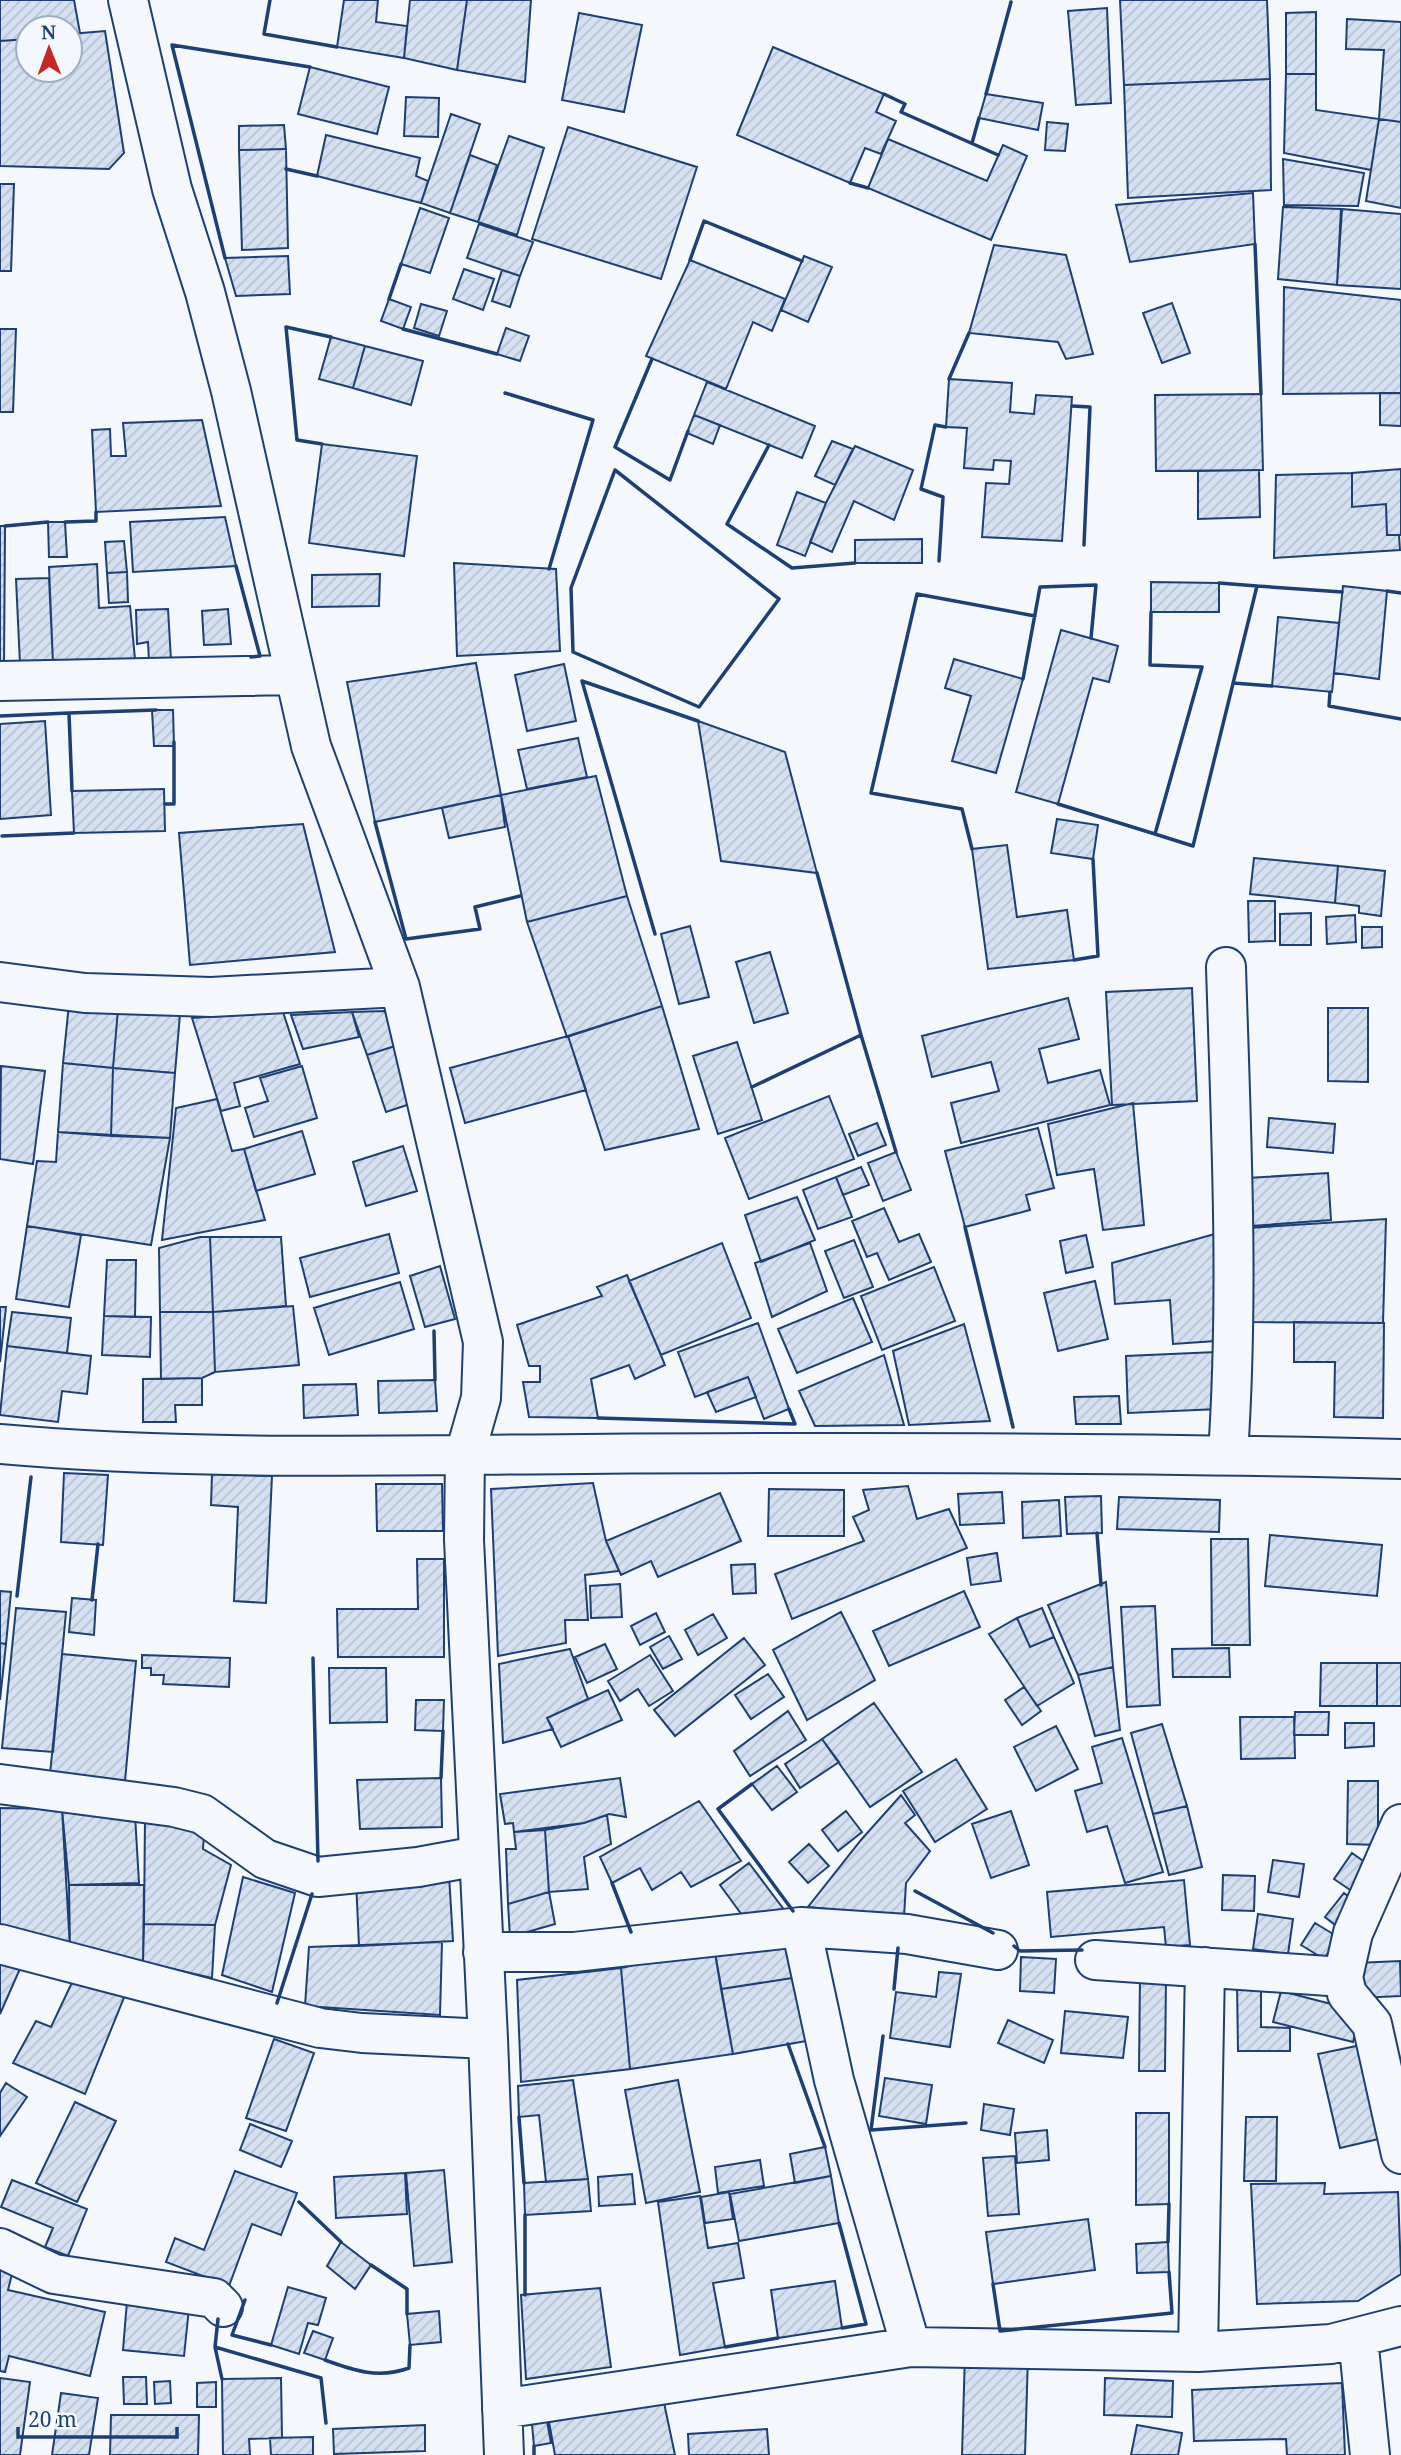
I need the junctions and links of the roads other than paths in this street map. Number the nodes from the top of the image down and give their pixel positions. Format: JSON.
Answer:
{"nodes":[{"id":1,"x":128,"y":0,"type":"edge"},
{"id":2,"x":294,"y":675,"type":"junction"},
{"id":3,"x":0,"y":681,"type":"edge"},
{"id":4,"x":1226,"y":967,"type":"dead end"},
{"id":5,"x":0,"y":982,"type":"edge"},
{"id":6,"x":400,"y":987,"type":"junction"},
{"id":7,"x":0,"y":1444,"type":"edge"},
{"id":8,"x":466,"y":1454,"type":"junction"},
{"id":9,"x":1228,"y":1454,"type":"junction"},
{"id":10,"x":1401,"y":1459,"type":"edge"},
{"id":11,"x":0,"y":1784,"type":"edge"},
{"id":12,"x":1401,"y":1824,"type":"edge"},
{"id":13,"x":478,"y":1856,"type":"junction"},
{"id":14,"x":801,"y":1927,"type":"junction"},
{"id":15,"x":0,"y":1944,"type":"edge"},
{"id":16,"x":998,"y":1950,"type":"dead end"},
{"id":17,"x":484,"y":1952,"type":"junction"},
{"id":18,"x":1095,"y":1960,"type":"dead end"},
{"id":19,"x":1205,"y":1967,"type":"junction"},
{"id":20,"x":1342,"y":1977,"type":"junction"},
{"id":21,"x":488,"y":2039,"type":"junction"},
{"id":22,"x":1401,"y":2154,"type":"edge"},
{"id":23,"x":0,"y":2248,"type":"edge"},
{"id":24,"x":223,"y":2307,"type":"dead end"},
{"id":25,"x":1401,"y":2326,"type":"edge"},
{"id":26,"x":1358,"y":2338,"type":"junction"},
{"id":27,"x":911,"y":2347,"type":"junction"},
{"id":28,"x":1198,"y":2352,"type":"junction"},
{"id":29,"x":502,"y":2409,"type":"junction"},
{"id":30,"x":503,"y":2455,"type":"edge"},
{"id":31,"x":1370,"y":2455,"type":"edge"}],
"edges":[{"from":1,"to":2,"type":"street"},
{"from":2,"to":3,"type":"street"},
{"from":2,"to":6,"type":"street"},
{"from":4,"to":9,"type":"street"},
{"from":5,"to":6,"type":"street"},
{"from":6,"to":8,"type":"street"},
{"from":7,"to":8,"type":"street"},
{"from":8,"to":9,"type":"street"},
{"from":8,"to":13,"type":"street"},
{"from":9,"to":10,"type":"street"},
{"from":11,"to":13,"type":"street"},
{"from":12,"to":20,"type":"street"},
{"from":13,"to":17,"type":"street"},
{"from":14,"to":16,"type":"street"},
{"from":14,"to":17,"type":"street"},
{"from":14,"to":27,"type":"street"},
{"from":15,"to":21,"type":"street"},
{"from":17,"to":21,"type":"street"},
{"from":18,"to":19,"type":"street"},
{"from":19,"to":20,"type":"street"},
{"from":19,"to":28,"type":"street"},
{"from":20,"to":22,"type":"street"},
{"from":21,"to":29,"type":"street"},
{"from":23,"to":24,"type":"street"},
{"from":25,"to":26,"type":"street"},
{"from":26,"to":28,"type":"street"},
{"from":26,"to":31,"type":"street"},
{"from":27,"to":28,"type":"street"},
{"from":27,"to":29,"type":"street"},
{"from":29,"to":30,"type":"street"}]}
